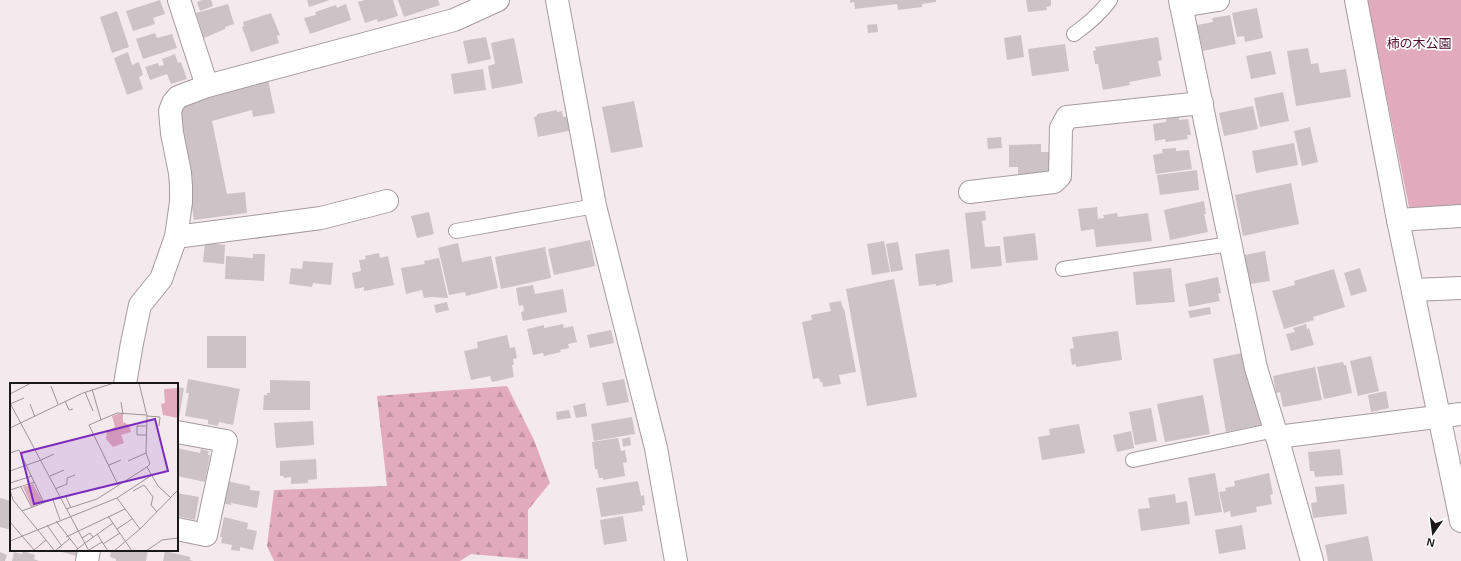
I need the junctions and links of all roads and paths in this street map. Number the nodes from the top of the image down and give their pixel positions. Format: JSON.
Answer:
{"nodes":[{"id":1,"x":179,"y":0,"type":"edge"},
{"id":2,"x":498,"y":0,"type":"edge"},
{"id":3,"x":557,"y":0,"type":"edge"},
{"id":4,"x":1110,"y":0,"type":"edge"},
{"id":5,"x":1218,"y":0,"type":"edge"},
{"id":6,"x":1356,"y":0,"type":"edge"},
{"id":7,"x":1181,"y":3,"type":"edge"},
{"id":8,"x":1074,"y":34,"type":"dead end"},
{"id":9,"x":207,"y":86,"type":"junction"},
{"id":10,"x":1202,"y":103,"type":"junction"},
{"id":11,"x":970,"y":192,"type":"dead end"},
{"id":12,"x":387,"y":201,"type":"dead end"},
{"id":13,"x":596,"y":206,"type":"junction"},
{"id":14,"x":1461,"y":216,"type":"edge"},
{"id":15,"x":1398,"y":220,"type":"junction"},
{"id":16,"x":456,"y":231,"type":"dead end"},
{"id":17,"x":176,"y":237,"type":"junction"},
{"id":18,"x":1230,"y":244,"type":"junction"},
{"id":19,"x":1063,"y":269,"type":"dead end"},
{"id":20,"x":1461,"y":288,"type":"edge"},
{"id":21,"x":1413,"y":290,"type":"junction"},
{"id":22,"x":125,"y":383,"type":"edge"},
{"id":23,"x":1461,"y":414,"type":"edge"},
{"id":24,"x":1438,"y":417,"type":"junction"},
{"id":25,"x":178,"y":432,"type":"edge"},
{"id":26,"x":1276,"y":433,"type":"junction"},
{"id":27,"x":1133,"y":460,"type":"dead end"},
{"id":28,"x":1461,"y":521,"type":"edge"},
{"id":29,"x":178,"y":530,"type":"edge"},
{"id":30,"x":89,"y":551,"type":"edge"},
{"id":31,"x":87,"y":561,"type":"edge"},
{"id":32,"x":676,"y":561,"type":"edge"},
{"id":33,"x":1312,"y":561,"type":"edge"}],
"edges":[{"from":1,"to":9,"type":"street"},
{"from":2,"to":9,"type":"street"},
{"from":3,"to":13,"type":"street"},
{"from":4,"to":8,"type":"lane"},
{"from":5,"to":7,"type":"street"},
{"from":6,"to":15,"type":"street"},
{"from":7,"to":10,"type":"street"},
{"from":9,"to":17,"type":"street"},
{"from":10,"to":11,"type":"street"},
{"from":10,"to":18,"type":"street"},
{"from":12,"to":17,"type":"street"},
{"from":13,"to":16,"type":"lane"},
{"from":13,"to":32,"type":"street"},
{"from":14,"to":15,"type":"street"},
{"from":15,"to":21,"type":"street"},
{"from":17,"to":22,"type":"street"},
{"from":18,"to":19,"type":"lane"},
{"from":18,"to":26,"type":"street"},
{"from":20,"to":21,"type":"street"},
{"from":21,"to":24,"type":"street"},
{"from":23,"to":24,"type":"street"},
{"from":24,"to":26,"type":"street"},
{"from":24,"to":28,"type":"street"},
{"from":25,"to":29,"type":"street"},
{"from":26,"to":27,"type":"lane"},
{"from":26,"to":33,"type":"street"},
{"from":30,"to":31,"type":"street"}]}
